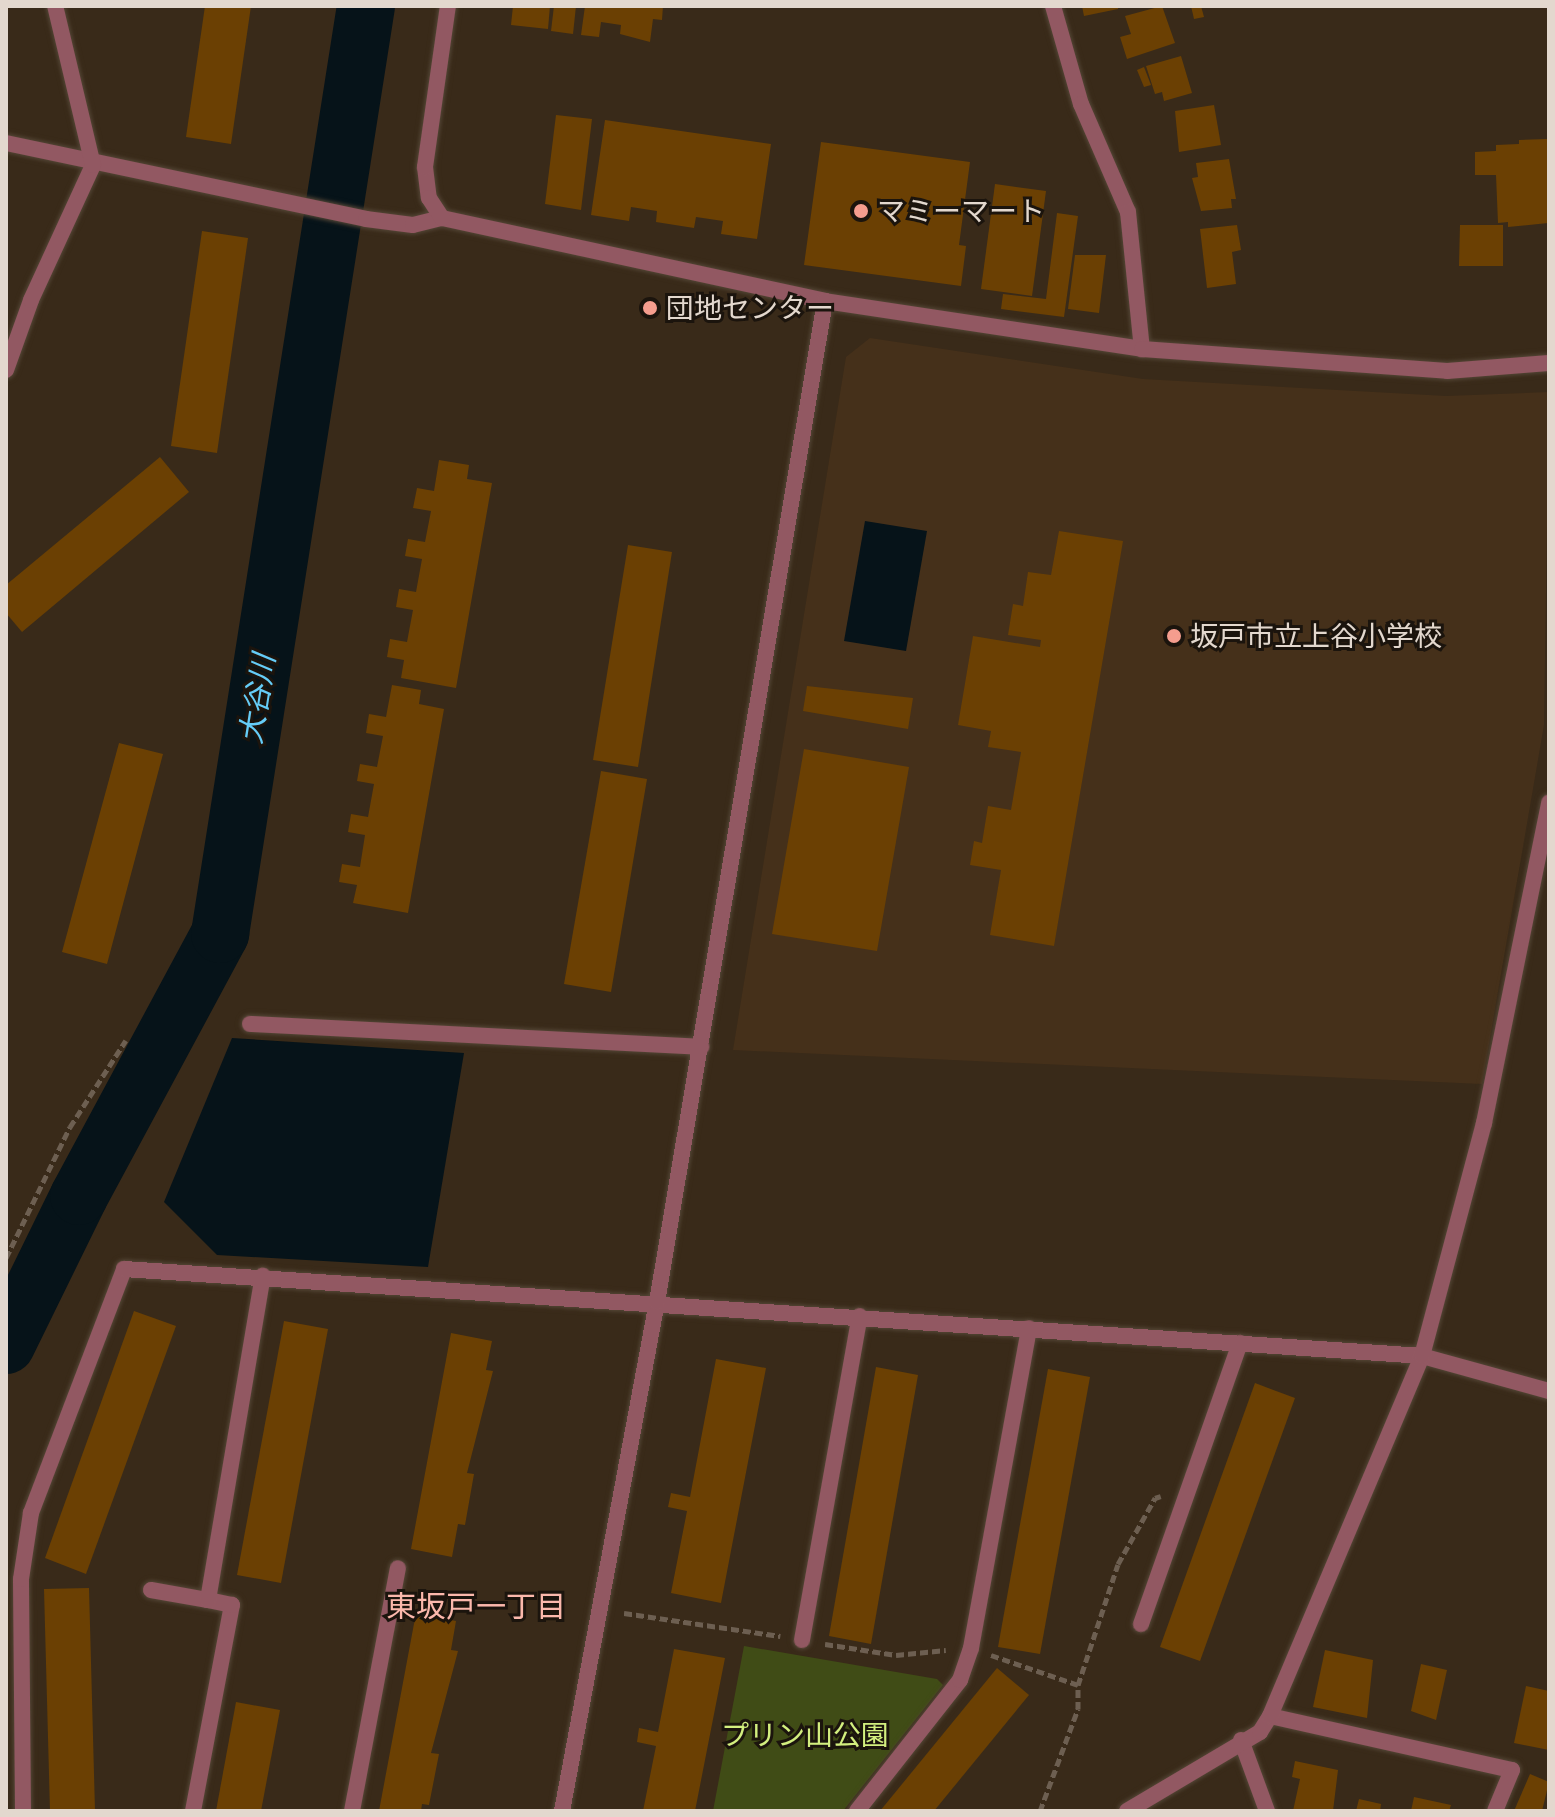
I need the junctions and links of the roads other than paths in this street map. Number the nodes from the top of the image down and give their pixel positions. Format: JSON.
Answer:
{"nodes":[{"id":1,"x":55,"y":6,"type":"edge"},
{"id":2,"x":448,"y":6,"type":"edge"},
{"id":3,"x":1053,"y":6,"type":"edge"},
{"id":4,"x":6,"y":143,"type":"edge"},
{"id":5,"x":93,"y":165,"type":"junction"},
{"id":6,"x":442,"y":218,"type":"junction"},
{"id":7,"x":825,"y":301,"type":"junction"},
{"id":8,"x":1142,"y":349,"type":"junction"},
{"id":9,"x":1549,"y":363,"type":"edge"},
{"id":10,"x":6,"y":370,"type":"edge"},
{"id":11,"x":1549,"y":803,"type":"edge"},
{"id":12,"x":250,"y":1024,"type":"dead end"},
{"id":13,"x":701,"y":1047,"type":"junction"},
{"id":14,"x":263,"y":1276,"type":"junction"},
{"id":15,"x":657,"y":1302,"type":"junction"},
{"id":16,"x":860,"y":1316,"type":"junction"},
{"id":17,"x":1029,"y":1328,"type":"junction"},
{"id":18,"x":1240,"y":1343,"type":"junction"},
{"id":19,"x":1422,"y":1356,"type":"junction"},
{"id":20,"x":1549,"y":1391,"type":"edge"},
{"id":21,"x":398,"y":1568,"type":"dead end"},
{"id":22,"x":151,"y":1590,"type":"dead end"},
{"id":23,"x":208,"y":1600,"type":"junction"},
{"id":24,"x":1141,"y":1624,"type":"dead end"},
{"id":25,"x":802,"y":1640,"type":"road end"},
{"id":26,"x":1270,"y":1716,"type":"junction"},
{"id":27,"x":1241,"y":1740,"type":"junction"},
{"id":28,"x":23,"y":1811,"type":"edge"},
{"id":29,"x":193,"y":1811,"type":"edge"},
{"id":30,"x":352,"y":1811,"type":"edge"},
{"id":31,"x":562,"y":1811,"type":"edge"},
{"id":32,"x":857,"y":1811,"type":"edge"},
{"id":33,"x":1127,"y":1811,"type":"edge"},
{"id":34,"x":1267,"y":1811,"type":"edge"},
{"id":35,"x":1495,"y":1811,"type":"edge"}],
"edges":[{"from":1,"to":5,"type":"street"},
{"from":2,"to":6,"type":"street"},
{"from":3,"to":8,"type":"street"},
{"from":4,"to":5,"type":"street"},
{"from":5,"to":6,"type":"street"},
{"from":5,"to":10,"type":"street"},
{"from":6,"to":7,"type":"street"},
{"from":7,"to":8,"type":"street"},
{"from":7,"to":13,"type":"street"},
{"from":8,"to":9,"type":"street"},
{"from":11,"to":19,"type":"street"},
{"from":12,"to":13,"type":"street"},
{"from":13,"to":15,"type":"street"},
{"from":14,"to":15,"type":"street"},
{"from":14,"to":23,"type":"street"},
{"from":14,"to":28,"type":"street"},
{"from":15,"to":16,"type":"street"},
{"from":15,"to":31,"type":"street"},
{"from":16,"to":17,"type":"street"},
{"from":16,"to":25,"type":"street"},
{"from":17,"to":18,"type":"street"},
{"from":17,"to":32,"type":"street"},
{"from":18,"to":19,"type":"street"},
{"from":18,"to":24,"type":"street"},
{"from":19,"to":20,"type":"street"},
{"from":19,"to":26,"type":"street"},
{"from":21,"to":30,"type":"street"},
{"from":22,"to":23,"type":"street"},
{"from":23,"to":29,"type":"street"},
{"from":26,"to":27,"type":"street"},
{"from":26,"to":35,"type":"street"},
{"from":27,"to":33,"type":"street"},
{"from":27,"to":34,"type":"street"}]}
